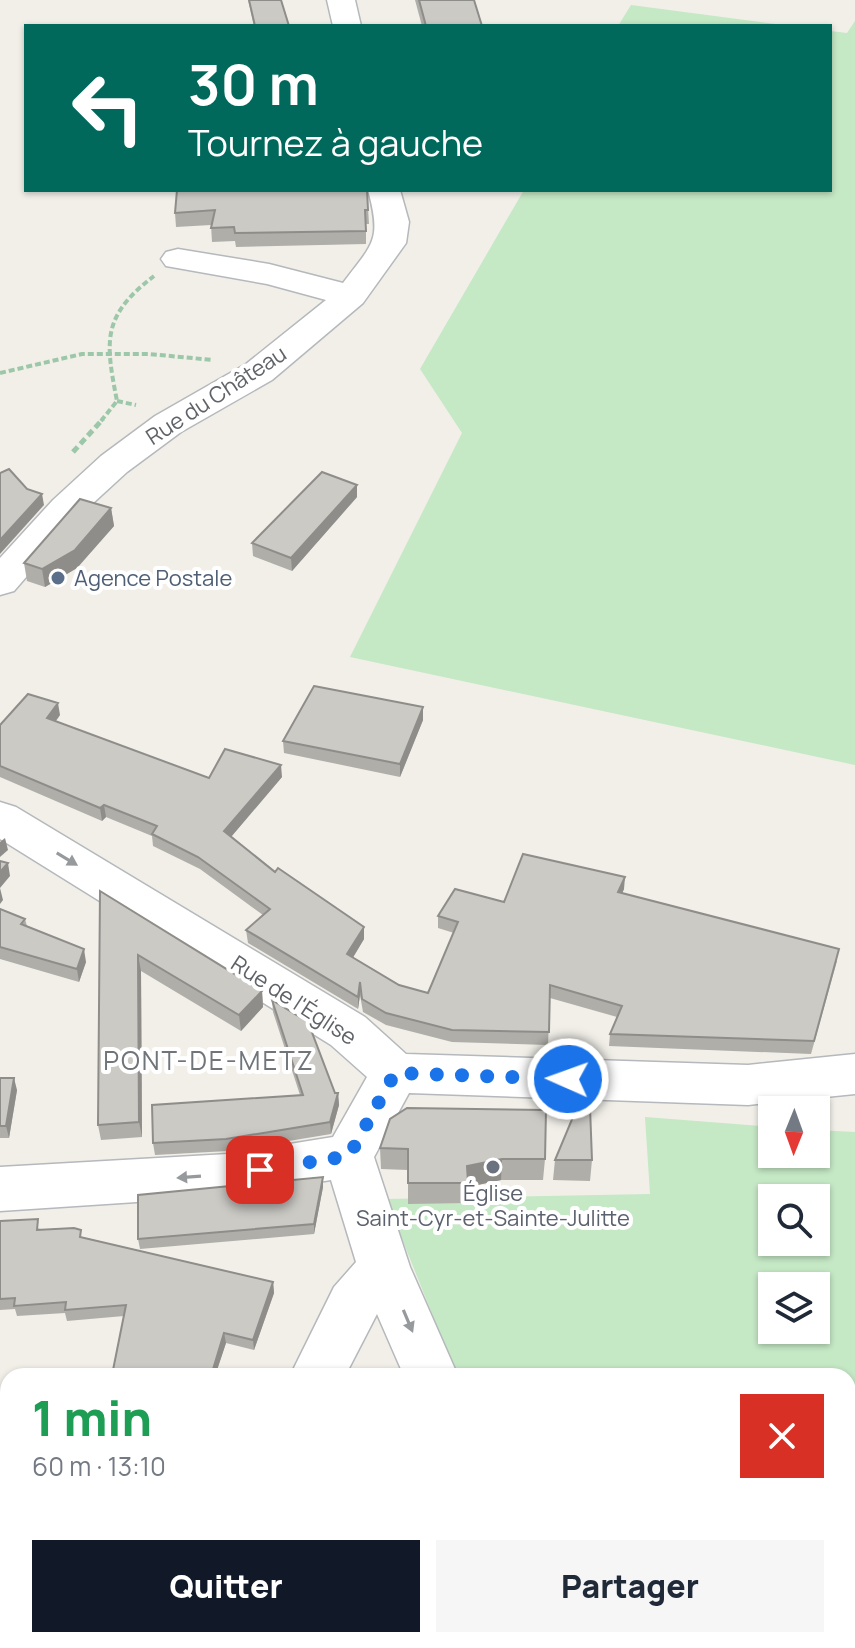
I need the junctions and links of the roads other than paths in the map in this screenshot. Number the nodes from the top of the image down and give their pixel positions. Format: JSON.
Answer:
{"nodes":[{"id":1,"x":341,"y":0,"type":"edge"},
{"id":2,"x":347,"y":24,"type":"edge"},
{"id":3,"x":385,"y":192,"type":"edge"},
{"id":4,"x":178,"y":259,"type":"road end"},
{"id":5,"x":351,"y":296,"type":"junction"},
{"id":6,"x":0,"y":582,"type":"edge"},
{"id":7,"x":0,"y":818,"type":"edge"},
{"id":8,"x":395,"y":1073,"type":"junction"},
{"id":9,"x":855,"y":1074,"type":"edge"},
{"id":10,"x":349,"y":1156,"type":"junction"},
{"id":11,"x":0,"y":1189,"type":"edge"},
{"id":12,"x":384,"y":1267,"type":"junction"},
{"id":13,"x":321,"y":1368,"type":"edge"},
{"id":14,"x":428,"y":1368,"type":"edge"}],
"edges":[{"from":1,"to":2,"type":"street"},
{"from":3,"to":5,"type":"street","name":"Rue du Château"},
{"from":4,"to":5,"type":"street"},
{"from":5,"to":6,"type":"street","name":"Rue du Château"},
{"from":7,"to":8,"type":"street","name":"Rue de l'Église","one_way":true},
{"from":8,"to":9,"type":"street"},
{"from":8,"to":10,"type":"street"},
{"from":10,"to":11,"type":"street","one_way":true},
{"from":10,"to":12,"type":"street"},
{"from":12,"to":13,"type":"street"},
{"from":12,"to":14,"type":"street","one_way":true}]}
